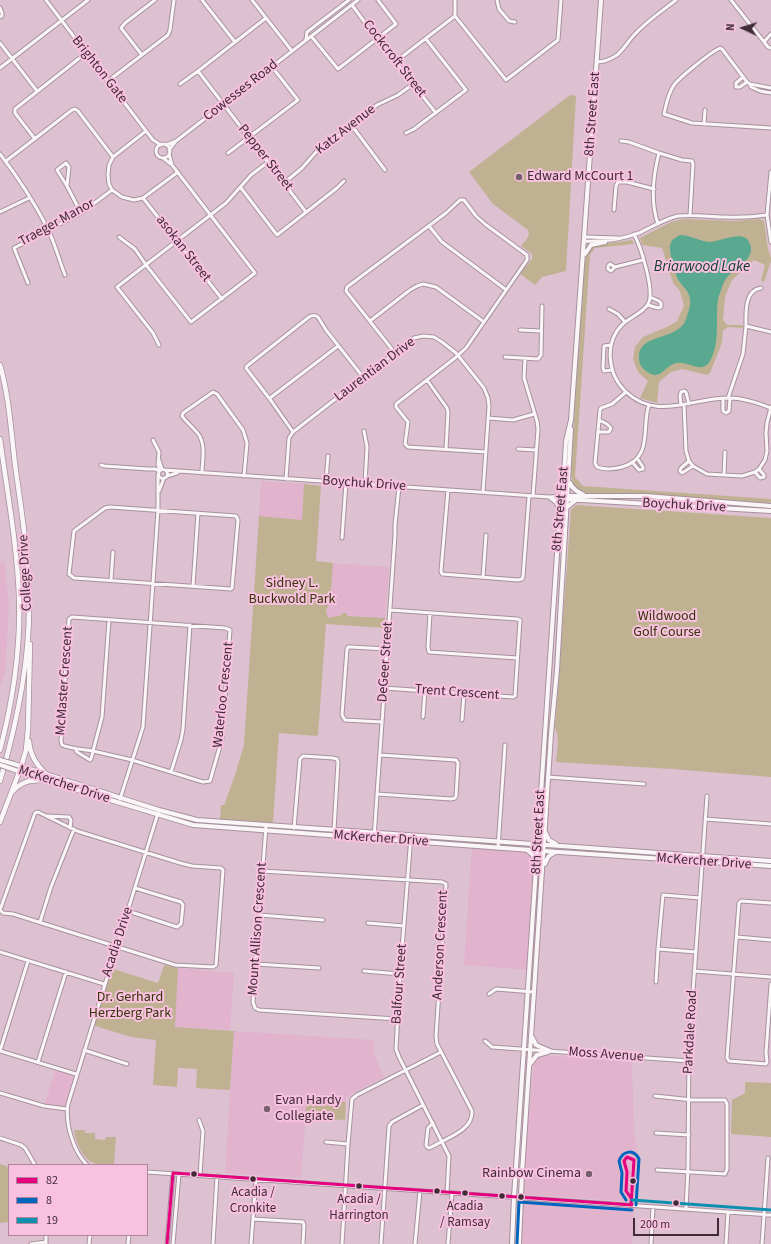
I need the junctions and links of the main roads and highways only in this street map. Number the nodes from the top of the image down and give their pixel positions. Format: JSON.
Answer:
{"nodes":[{"id":1,"x":601,"y":0,"type":"edge"},
{"id":2,"x":605,"y":242,"type":"road end"},
{"id":3,"x":582,"y":268,"type":"junction"},
{"id":4,"x":0,"y":365,"type":"edge"},
{"id":5,"x":571,"y":420,"type":"junction"},
{"id":6,"x":0,"y":439,"type":"edge"},
{"id":7,"x":569,"y":479,"type":"junction"},
{"id":8,"x":584,"y":495,"type":"junction"},
{"id":9,"x":550,"y":498,"type":"road end"},
{"id":10,"x":565,"y":498,"type":"junction"},
{"id":11,"x":576,"y":500,"type":"junction"},
{"id":12,"x":771,"y":506,"type":"edge"},
{"id":13,"x":566,"y":508,"type":"junction"},
{"id":14,"x":560,"y":509,"type":"junction"},
{"id":15,"x":771,"y":511,"type":"edge"},
{"id":16,"x":30,"y":604,"type":"junction"},
{"id":17,"x":28,"y":730,"type":"junction"},
{"id":18,"x":0,"y":748,"type":"edge"},
{"id":19,"x":0,"y":760,"type":"edge"},
{"id":20,"x":0,"y":765,"type":"edge"},
{"id":21,"x":13,"y":766,"type":"junction"},
{"id":22,"x":20,"y":769,"type":"junction"},
{"id":23,"x":46,"y":774,"type":"junction"},
{"id":24,"x":44,"y":780,"type":"junction"},
{"id":25,"x":0,"y":781,"type":"edge"},
{"id":26,"x":11,"y":793,"type":"junction"},
{"id":27,"x":0,"y":822,"type":"edge"},
{"id":28,"x":266,"y":828,"type":"junction"},
{"id":29,"x":538,"y":831,"type":"junction"},
{"id":30,"x":544,"y":831,"type":"junction"},
{"id":31,"x":526,"y":844,"type":"junction"},
{"id":32,"x":537,"y":844,"type":"junction"},
{"id":33,"x":544,"y":845,"type":"junction"},
{"id":34,"x":562,"y":846,"type":"junction"},
{"id":35,"x":527,"y":850,"type":"junction"},
{"id":36,"x":537,"y":851,"type":"junction"},
{"id":37,"x":544,"y":851,"type":"junction"},
{"id":38,"x":558,"y":852,"type":"junction"},
{"id":39,"x":771,"y":861,"type":"edge"},
{"id":40,"x":537,"y":864,"type":"junction"},
{"id":41,"x":771,"y":866,"type":"edge"},
{"id":42,"x":542,"y":876,"type":"junction"},
{"id":43,"x":532,"y":1034,"type":"junction"},
{"id":44,"x":530,"y":1064,"type":"junction"},
{"id":45,"x":512,"y":1244,"type":"edge"},
{"id":46,"x":519,"y":1244,"type":"edge"}],
"edges":[{"from":1,"to":3,"type":"main road","name":"8th Street East"},
{"from":2,"to":3,"type":"main road"},
{"from":3,"to":5,"type":"main road","name":"8th Street East"},
{"from":4,"to":16,"type":"highway","name":"College Drive"},
{"from":5,"to":7,"type":"main road","name":"8th Street East"},
{"from":5,"to":10,"type":"main road","name":"8th Street East"},
{"from":6,"to":18,"type":"highway","name":"College Drive"},
{"from":7,"to":8,"type":"main road"},
{"from":7,"to":10,"type":"main road","name":"8th Street East"},
{"from":8,"to":10,"type":"main road","name":"Boychuk Drive"},
{"from":8,"to":12,"type":"main road","name":"Boychuk Drive"},
{"from":9,"to":14,"type":"main road"},
{"from":10,"to":11,"type":"main road","name":"Boychuk Drive"},
{"from":10,"to":13,"type":"main road","name":"8th Street East"},
{"from":10,"to":14,"type":"main road","name":"8th Street East"},
{"from":11,"to":13,"type":"main road"},
{"from":11,"to":15,"type":"main road","name":"Boychuk Drive"},
{"from":13,"to":30,"type":"main road","name":"8th Street East"},
{"from":14,"to":29,"type":"main road","name":"8th Street East"},
{"from":16,"to":17,"type":"highway"},
{"from":16,"to":25,"type":"highway","name":"College Drive"},
{"from":17,"to":22,"type":"highway"},
{"from":17,"to":23,"type":"highway"},
{"from":19,"to":21,"type":"main road","name":"McKercher Drive","bridge":true},
{"from":20,"to":21,"type":"main road","name":"McKercher Drive","bridge":true},
{"from":21,"to":22,"type":"main road","name":"McKercher Drive"},
{"from":22,"to":23,"type":"main road","name":"McKercher Drive"},
{"from":22,"to":24,"type":"main road","name":"McKercher Drive"},
{"from":22,"to":26,"type":"highway"},
{"from":23,"to":28,"type":"main road","name":"McKercher Drive"},
{"from":24,"to":26,"type":"highway"},
{"from":24,"to":28,"type":"main road","name":"McKercher Drive"},
{"from":26,"to":27,"type":"highway"},
{"from":28,"to":31,"type":"main road","name":"McKercher Drive"},
{"from":28,"to":35,"type":"main road","name":"McKercher Drive"},
{"from":29,"to":31,"type":"main road"},
{"from":29,"to":32,"type":"main road","name":"8th Street East"},
{"from":30,"to":33,"type":"main road","name":"8th Street East"},
{"from":30,"to":34,"type":"main road"},
{"from":31,"to":32,"type":"main road","name":"McKercher Drive"},
{"from":32,"to":33,"type":"main road","name":"McKercher Drive"},
{"from":32,"to":36,"type":"main road","name":"8th Street East"},
{"from":33,"to":34,"type":"main road","name":"McKercher Drive"},
{"from":33,"to":37,"type":"main road","name":"8th Street East"},
{"from":34,"to":39,"type":"main road","name":"McKercher Drive"},
{"from":35,"to":36,"type":"main road","name":"McKercher Drive"},
{"from":35,"to":40,"type":"main road"},
{"from":36,"to":37,"type":"main road","name":"McKercher Drive"},
{"from":36,"to":40,"type":"main road","name":"8th Street East"},
{"from":37,"to":38,"type":"main road","name":"McKercher Drive"},
{"from":37,"to":42,"type":"main road","name":"8th Street East"},
{"from":38,"to":41,"type":"main road","name":"McKercher Drive"},
{"from":38,"to":42,"type":"main road"},
{"from":40,"to":45,"type":"main road","name":"8th Street East"},
{"from":42,"to":43,"type":"main road","name":"8th Street East"},
{"from":43,"to":44,"type":"main road","name":"8th Street East"},
{"from":43,"to":44,"type":"main road"},
{"from":44,"to":46,"type":"main road","name":"8th Street East"}]}
